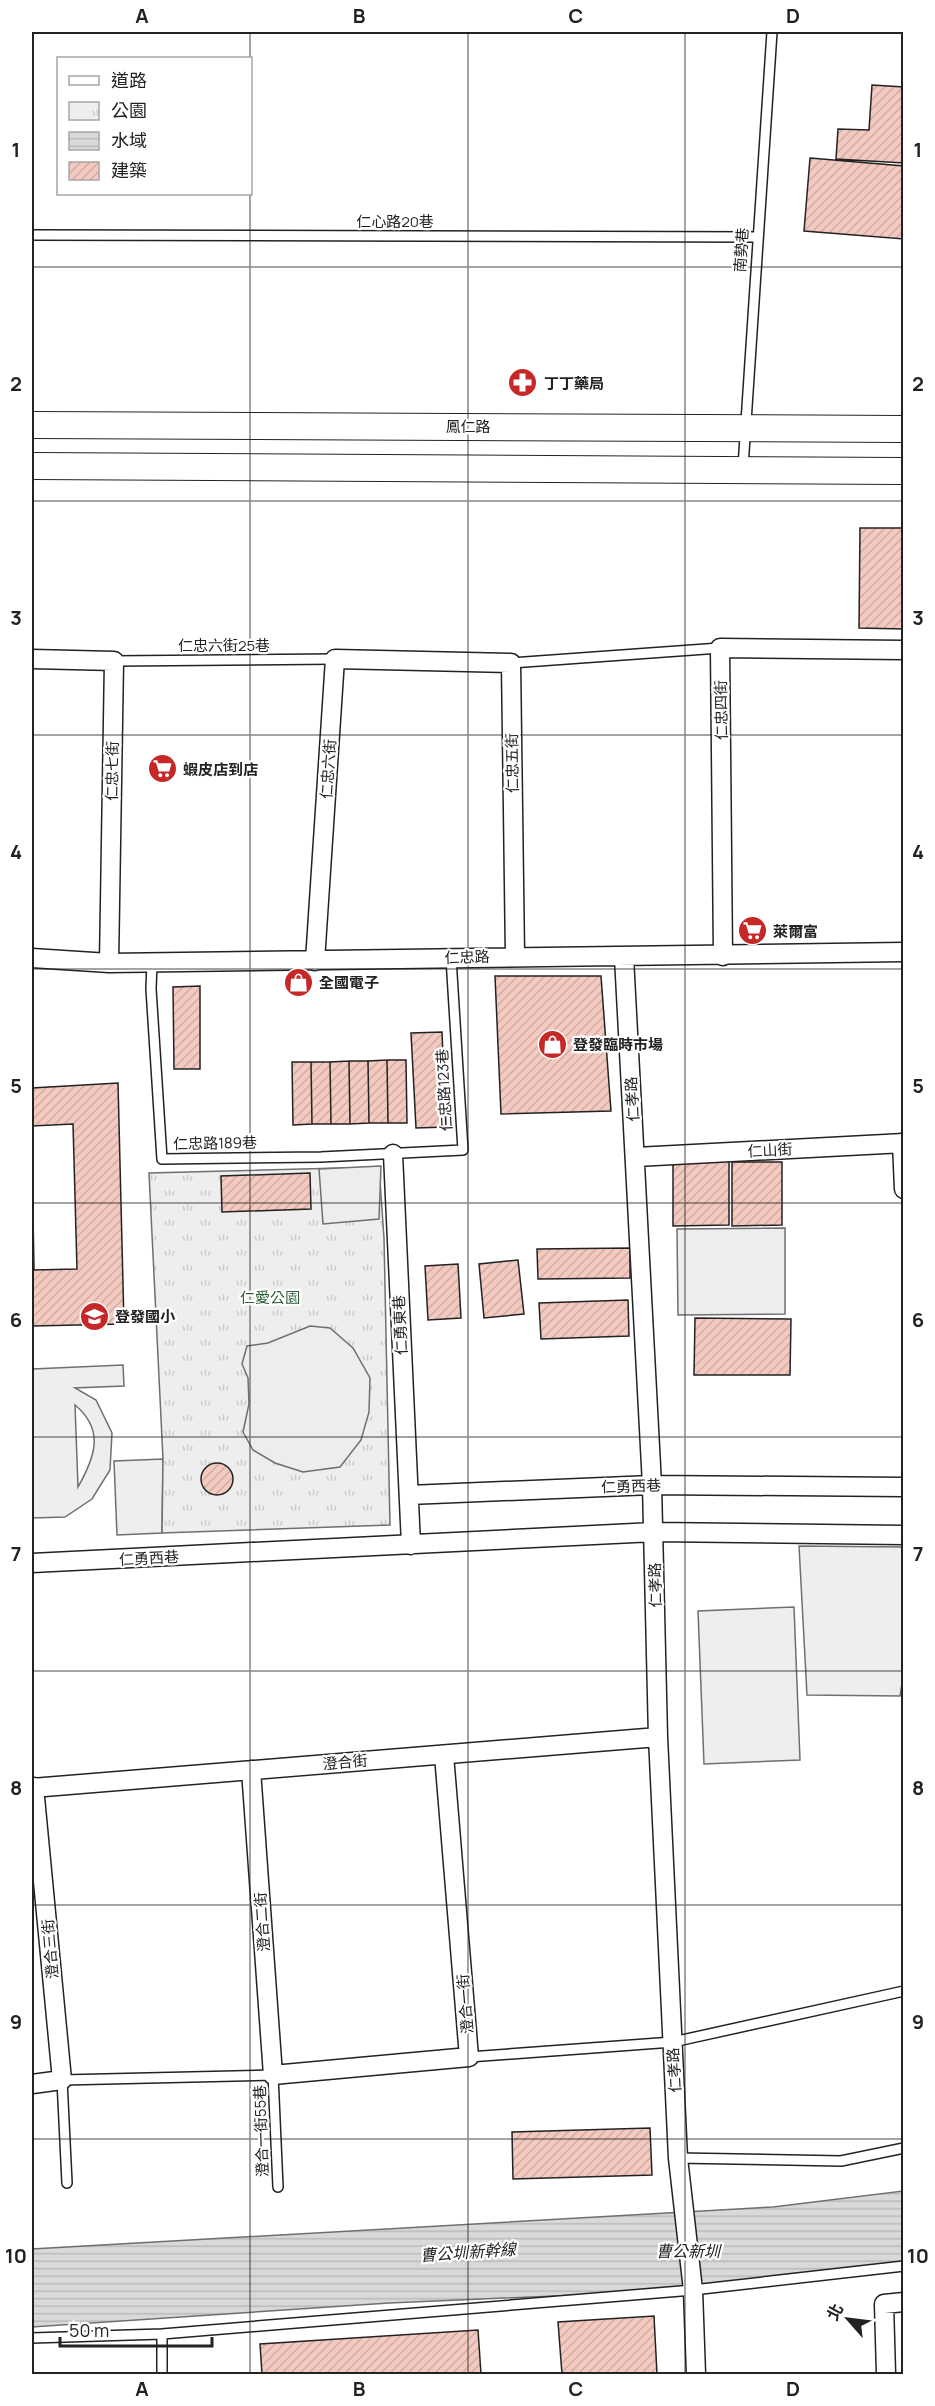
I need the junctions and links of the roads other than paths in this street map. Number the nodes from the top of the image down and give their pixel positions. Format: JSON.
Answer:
{"nodes":[{"id":1,"x":772,"y":32,"type":"edge"},
{"id":2,"x":32,"y":235,"type":"edge"},
{"id":3,"x":758,"y":237,"type":"junction"},
{"id":4,"x":32,"y":425,"type":"edge"},
{"id":5,"x":743,"y":427,"type":"junction"},
{"id":6,"x":903,"y":429,"type":"edge"},
{"id":7,"x":32,"y":466,"type":"edge"},
{"id":8,"x":742,"y":470,"type":"junction"},
{"id":9,"x":903,"y":471,"type":"edge"},
{"id":10,"x":720,"y":648,"type":"junction"},
{"id":11,"x":903,"y":650,"type":"edge"},
{"id":12,"x":32,"y":659,"type":"edge"},
{"id":13,"x":335,"y":659,"type":"junction"},
{"id":14,"x":114,"y":661,"type":"junction"},
{"id":15,"x":511,"y":663,"type":"junction"},
{"id":16,"x":903,"y":952,"type":"edge"},
{"id":17,"x":515,"y":956,"type":"junction"},
{"id":18,"x":723,"y":956,"type":"junction"},
{"id":19,"x":624,"y":957,"type":"junction"},
{"id":20,"x":32,"y":958,"type":"edge"},
{"id":21,"x":452,"y":958,"type":"junction"},
{"id":22,"x":152,"y":962,"type":"junction"},
{"id":23,"x":315,"y":962,"type":"junction"},
{"id":24,"x":109,"y":963,"type":"junction"},
{"id":25,"x":903,"y":1143,"type":"edge"},
{"id":26,"x":393,"y":1154,"type":"junction"},
{"id":27,"x":636,"y":1157,"type":"junction"},
{"id":28,"x":903,"y":1189,"type":"edge"},
{"id":29,"x":652,"y":1485,"type":"junction"},
{"id":30,"x":903,"y":1487,"type":"edge"},
{"id":31,"x":409,"y":1495,"type":"junction"},
{"id":32,"x":654,"y":1532,"type":"junction"},
{"id":33,"x":903,"y":1535,"type":"edge"},
{"id":34,"x":411,"y":1545,"type":"junction"},
{"id":35,"x":32,"y":1563,"type":"edge"},
{"id":36,"x":658,"y":1737,"type":"junction"},
{"id":37,"x":444,"y":1755,"type":"junction"},
{"id":38,"x":251,"y":1770,"type":"junction"},
{"id":39,"x":33,"y":1787,"type":"edge"},
{"id":40,"x":903,"y":1991,"type":"edge"},
{"id":41,"x":673,"y":2042,"type":"junction"},
{"id":42,"x":470,"y":2057,"type":"junction"},
{"id":43,"x":273,"y":2075,"type":"junction"},
{"id":44,"x":62,"y":2080,"type":"junction"},
{"id":45,"x":32,"y":2084,"type":"edge"},
{"id":46,"x":903,"y":2148,"type":"edge"},
{"id":47,"x":678,"y":2158,"type":"junction"},
{"id":48,"x":67,"y":2183,"type":"dead end"},
{"id":49,"x":278,"y":2187,"type":"dead end"},
{"id":50,"x":903,"y":2266,"type":"edge"},
{"id":51,"x":693,"y":2290,"type":"junction"},
{"id":52,"x":903,"y":2302,"type":"edge"},
{"id":53,"x":162,"y":2334,"type":"junction"},
{"id":54,"x":32,"y":2338,"type":"edge"},
{"id":55,"x":162,"y":2374,"type":"edge"},
{"id":56,"x":696,"y":2374,"type":"edge"},
{"id":57,"x":886,"y":2374,"type":"edge"}],
"edges":[{"from":1,"to":3,"type":"lane","name":"南勢巷"},
{"from":2,"to":3,"type":"lane","name":"仁心路20巷"},
{"from":3,"to":5,"type":"lane","name":"南勢巷"},
{"from":4,"to":5,"type":"main road","name":"鳳仁路"},
{"from":5,"to":6,"type":"main road","name":"鳳仁路"},
{"from":5,"to":8,"type":"lane","name":"南勢巷"},
{"from":7,"to":8,"type":"main road"},
{"from":8,"to":9,"type":"main road"},
{"from":10,"to":11,"type":"street"},
{"from":10,"to":15,"type":"lane"},
{"from":10,"to":18,"type":"street","name":"仁忠四街"},
{"from":12,"to":14,"type":"street"},
{"from":13,"to":14,"type":"lane","name":"仁忠六街25巷"},
{"from":13,"to":15,"type":"street"},
{"from":13,"to":23,"type":"street","name":"仁忠六街"},
{"from":14,"to":24,"type":"street","name":"仁忠七街"},
{"from":15,"to":17,"type":"street","name":"仁忠五街"},
{"from":16,"to":18,"type":"street","name":"仁忠路"},
{"from":17,"to":19,"type":"street","name":"仁忠路"},
{"from":17,"to":21,"type":"street","name":"仁忠路"},
{"from":18,"to":19,"type":"street","name":"仁忠路"},
{"from":19,"to":27,"type":"street","name":"仁孝路"},
{"from":20,"to":24,"type":"street","name":"仁忠路"},
{"from":21,"to":23,"type":"street","name":"仁忠路"},
{"from":21,"to":26,"type":"lane","name":"仁忠路123巷"},
{"from":22,"to":23,"type":"street","name":"仁忠路"},
{"from":22,"to":24,"type":"street","name":"仁忠路"},
{"from":22,"to":26,"type":"lane","name":"仁忠路189巷"},
{"from":25,"to":27,"type":"street","name":"仁山街"},
{"from":25,"to":28,"type":"street"},
{"from":26,"to":31,"type":"street","name":"仁勇東巷"},
{"from":27,"to":29,"type":"street","name":"仁孝路"},
{"from":29,"to":30,"type":"street","name":"仁勇西巷"},
{"from":29,"to":31,"type":"street","name":"仁勇西巷"},
{"from":29,"to":32,"type":"street","name":"仁孝路"},
{"from":31,"to":34,"type":"street"},
{"from":32,"to":33,"type":"street","name":"仁勇西巷"},
{"from":32,"to":34,"type":"street","name":"仁勇西巷"},
{"from":32,"to":36,"type":"street","name":"仁孝路"},
{"from":34,"to":35,"type":"street","name":"仁勇西巷"},
{"from":36,"to":37,"type":"street","name":"澄合街"},
{"from":36,"to":41,"type":"street","name":"仁孝路"},
{"from":37,"to":38,"type":"street","name":"澄合街"},
{"from":37,"to":42,"type":"street","name":"澄合一街"},
{"from":38,"to":39,"type":"street","name":"澄合街"},
{"from":38,"to":43,"type":"street","name":"澄合二街"},
{"from":39,"to":44,"type":"street","name":"澄合三街"},
{"from":40,"to":41,"type":"lane"},
{"from":41,"to":42,"type":"lane"},
{"from":41,"to":47,"type":"street","name":"仁孝路"},
{"from":42,"to":43,"type":"street"},
{"from":43,"to":44,"type":"lane"},
{"from":43,"to":49,"type":"lane","name":"澄合一街55巷"},
{"from":44,"to":45,"type":"street"},
{"from":44,"to":48,"type":"lane"},
{"from":46,"to":47,"type":"lane"},
{"from":47,"to":51,"type":"street","name":"仁孝路"},
{"from":50,"to":51,"type":"lane"},
{"from":51,"to":53,"type":"lane"},
{"from":51,"to":56,"type":"street"},
{"from":52,"to":57,"type":"street"},
{"from":53,"to":54,"type":"lane"},
{"from":53,"to":55,"type":"lane"}]}
